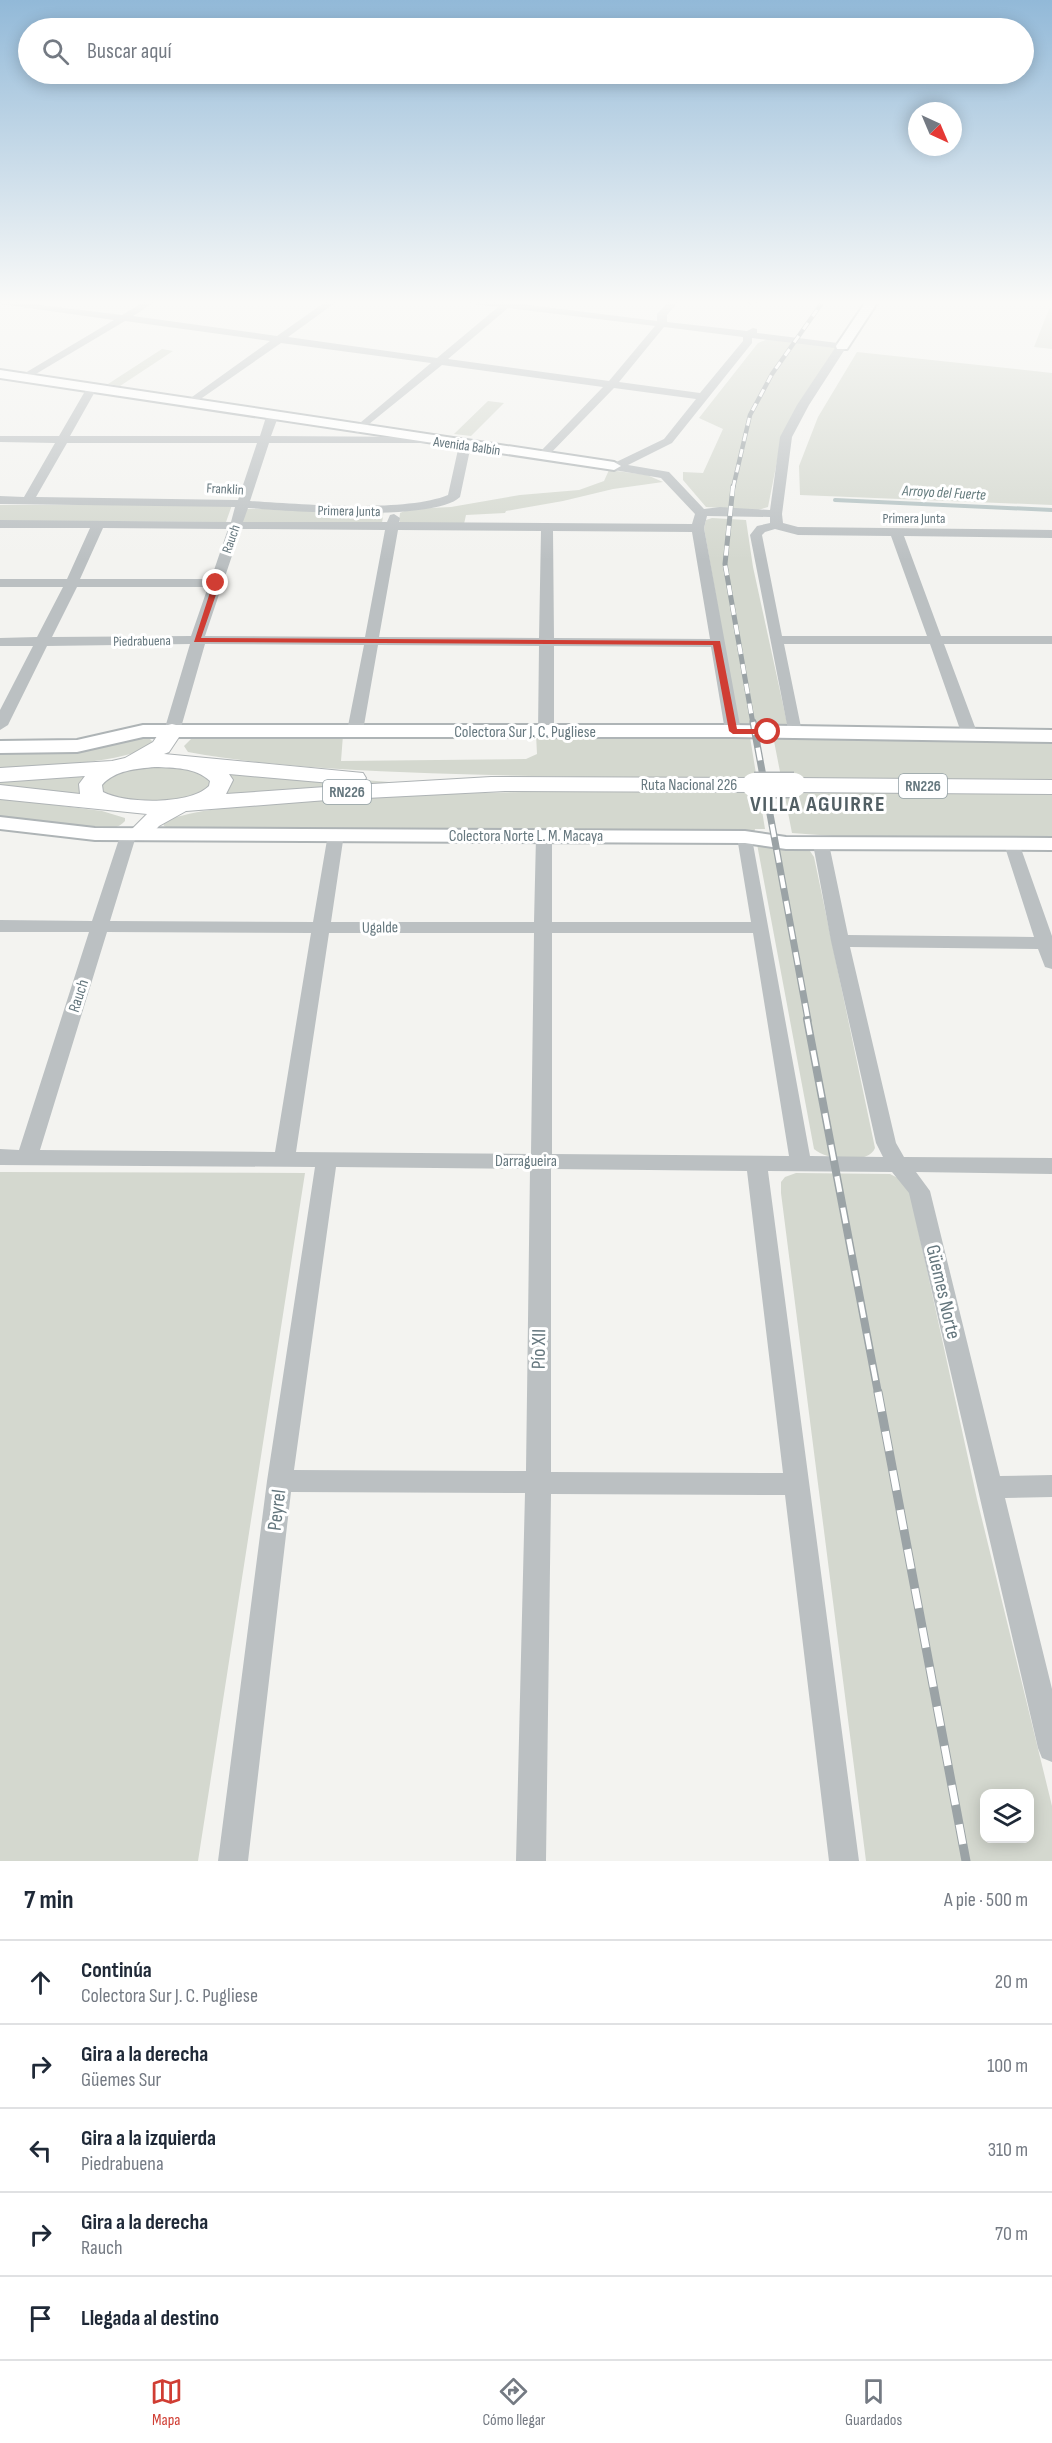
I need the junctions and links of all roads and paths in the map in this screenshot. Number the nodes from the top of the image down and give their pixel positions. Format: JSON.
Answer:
{"nodes":[{"id":1,"x":84,"y":387,"type":"edge"},
{"id":2,"x":213,"y":387,"type":"edge"},
{"id":3,"x":409,"y":387,"type":"edge"},
{"id":4,"x":609,"y":387,"type":"edge"},
{"id":5,"x":632,"y":387,"type":"edge"},
{"id":6,"x":710,"y":387,"type":"edge"},
{"id":7,"x":815,"y":387,"type":"edge"},
{"id":8,"x":92,"y":388,"type":"junction"},
{"id":9,"x":702,"y":397,"type":"junction"},
{"id":10,"x":189,"y":404,"type":"junction"},
{"id":11,"x":272,"y":417,"type":"junction"},
{"id":12,"x":358,"y":429,"type":"junction"},
{"id":13,"x":0,"y":439,"type":"edge"},
{"id":14,"x":62,"y":439,"type":"junction"},
{"id":15,"x":265,"y":440,"type":"junction"},
{"id":16,"x":429,"y":440,"type":"junction"},
{"id":17,"x":465,"y":445,"type":"junction"},
{"id":18,"x":542,"y":456,"type":"junction"},
{"id":19,"x":614,"y":466,"type":"junction"},
{"id":20,"x":0,"y":500,"type":"edge"},
{"id":21,"x":28,"y":500,"type":"junction"},
{"id":22,"x":243,"y":504,"type":"junction"},
{"id":23,"x":397,"y":507,"type":"junction"},
{"id":24,"x":706,"y":513,"type":"junction"},
{"id":25,"x":777,"y":520,"type":"junction"},
{"id":26,"x":0,"y":524,"type":"edge"},
{"id":27,"x":98,"y":525,"type":"junction"},
{"id":28,"x":236,"y":525,"type":"junction"},
{"id":29,"x":392,"y":527,"type":"junction"},
{"id":30,"x":547,"y":528,"type":"junction"},
{"id":31,"x":698,"y":528,"type":"junction"},
{"id":32,"x":896,"y":533,"type":"junction"},
{"id":33,"x":1052,"y":534,"type":"edge"},
{"id":34,"x":0,"y":583,"type":"edge"},
{"id":35,"x":72,"y":583,"type":"junction"},
{"id":36,"x":216,"y":583,"type":"junction"},
{"id":37,"x":935,"y":639,"type":"junction"},
{"id":38,"x":197,"y":640,"type":"junction"},
{"id":39,"x":776,"y":640,"type":"junction"},
{"id":40,"x":1052,"y":640,"type":"edge"},
{"id":41,"x":0,"y":642,"type":"edge"},
{"id":42,"x":41,"y":642,"type":"junction"},
{"id":43,"x":373,"y":642,"type":"junction"},
{"id":44,"x":545,"y":642,"type":"junction"},
{"id":45,"x":717,"y":643,"type":"junction"},
{"id":46,"x":0,"y":724,"type":"edge"},
{"id":47,"x":172,"y":731,"type":"junction"},
{"id":48,"x":355,"y":731,"type":"junction"},
{"id":49,"x":733,"y":731,"type":"junction"},
{"id":50,"x":546,"y":732,"type":"junction"},
{"id":51,"x":794,"y":732,"type":"junction"},
{"id":52,"x":970,"y":735,"type":"junction"},
{"id":53,"x":1052,"y":736,"type":"edge"},
{"id":54,"x":0,"y":747,"type":"edge"},
{"id":55,"x":201,"y":765,"type":"junction"},
{"id":56,"x":117,"y":766,"type":"junction"},
{"id":57,"x":0,"y":775,"type":"edge"},
{"id":58,"x":506,"y":784,"type":"junction"},
{"id":59,"x":1052,"y":787,"type":"edge"},
{"id":60,"x":0,"y":792,"type":"edge"},
{"id":61,"x":186,"y":804,"type":"junction"},
{"id":62,"x":111,"y":805,"type":"junction"},
{"id":63,"x":0,"y":823,"type":"edge"},
{"id":64,"x":135,"y":833,"type":"junction"},
{"id":65,"x":336,"y":834,"type":"junction"},
{"id":66,"x":544,"y":837,"type":"junction"},
{"id":67,"x":745,"y":837,"type":"junction"},
{"id":68,"x":821,"y":843,"type":"junction"},
{"id":69,"x":1012,"y":844,"type":"junction"},
{"id":70,"x":1052,"y":844,"type":"edge"},
{"id":71,"x":0,"y":926,"type":"edge"},
{"id":72,"x":544,"y":926,"type":"junction"},
{"id":73,"x":101,"y":927,"type":"junction"},
{"id":74,"x":761,"y":928,"type":"junction"},
{"id":75,"x":320,"y":929,"type":"junction"},
{"id":76,"x":840,"y":941,"type":"junction"},
{"id":77,"x":1048,"y":943,"type":"edge"},
{"id":78,"x":1052,"y":963,"type":"edge"},
{"id":79,"x":0,"y":1157,"type":"edge"},
{"id":80,"x":27,"y":1157,"type":"junction"},
{"id":81,"x":284,"y":1159,"type":"junction"},
{"id":82,"x":327,"y":1160,"type":"junction"},
{"id":83,"x":541,"y":1161,"type":"junction"},
{"id":84,"x":756,"y":1162,"type":"junction"},
{"id":85,"x":801,"y":1164,"type":"junction"},
{"id":86,"x":898,"y":1165,"type":"junction"},
{"id":87,"x":1052,"y":1166,"type":"edge"},
{"id":88,"x":280,"y":1481,"type":"junction"},
{"id":89,"x":538,"y":1482,"type":"junction"},
{"id":90,"x":797,"y":1484,"type":"junction"},
{"id":91,"x":1052,"y":1486,"type":"edge"},
{"id":92,"x":990,"y":1487,"type":"junction"},
{"id":93,"x":1052,"y":1748,"type":"edge"},
{"id":94,"x":232,"y":1861,"type":"edge"},
{"id":95,"x":531,"y":1861,"type":"edge"},
{"id":96,"x":844,"y":1861,"type":"edge"}],
"edges":[{"from":1,"to":8,"type":"main road","name":"Avenida Balbín"},
{"from":2,"to":10,"type":"street"},
{"from":3,"to":12,"type":"street"},
{"from":4,"to":18,"type":"street"},
{"from":5,"to":9,"type":"street"},
{"from":6,"to":9,"type":"street"},
{"from":7,"to":25,"type":"street"},
{"from":8,"to":10,"type":"main road","name":"Avenida Balbín"},
{"from":8,"to":14,"type":"street"},
{"from":9,"to":19,"type":"street"},
{"from":10,"to":11,"type":"main road","name":"Avenida Balbín"},
{"from":11,"to":12,"type":"main road","name":"Avenida Balbín"},
{"from":11,"to":15,"type":"street","name":"Rauch"},
{"from":12,"to":16,"type":"main road","name":"Avenida Balbín"},
{"from":13,"to":14,"type":"street"},
{"from":14,"to":15,"type":"street"},
{"from":14,"to":21,"type":"street"},
{"from":15,"to":16,"type":"street"},
{"from":15,"to":22,"type":"street","name":"Rauch"},
{"from":16,"to":17,"type":"main road","name":"Avenida Balbín"},
{"from":17,"to":18,"type":"main road","name":"Avenida Balbín"},
{"from":17,"to":23,"type":"street","name":"Franklin"},
{"from":18,"to":19,"type":"main road","name":"Avenida Balbín"},
{"from":19,"to":24,"type":"street"},
{"from":20,"to":21,"type":"street","name":"Franklin"},
{"from":21,"to":22,"type":"street","name":"Franklin"},
{"from":22,"to":23,"type":"street","name":"Franklin"},
{"from":22,"to":28,"type":"street","name":"Rauch"},
{"from":23,"to":29,"type":"street"},
{"from":24,"to":25,"type":"street","name":"Primera Junta"},
{"from":24,"to":31,"type":"street"},
{"from":25,"to":32,"type":"street","name":"Primera Junta"},
{"from":25,"to":39,"type":"street"},
{"from":26,"to":27,"type":"street","name":"Primera Junta"},
{"from":27,"to":28,"type":"street","name":"Primera Junta"},
{"from":27,"to":35,"type":"street"},
{"from":28,"to":29,"type":"street","name":"Primera Junta"},
{"from":28,"to":36,"type":"street","name":"Rauch"},
{"from":29,"to":30,"type":"street","name":"Primera Junta"},
{"from":29,"to":43,"type":"street"},
{"from":30,"to":31,"type":"street","name":"Primera Junta"},
{"from":30,"to":44,"type":"street"},
{"from":31,"to":45,"type":"street"},
{"from":32,"to":33,"type":"street","name":"Primera Junta"},
{"from":32,"to":37,"type":"street"},
{"from":34,"to":35,"type":"street"},
{"from":35,"to":36,"type":"street"},
{"from":35,"to":42,"type":"street"},
{"from":36,"to":38,"type":"street","name":"Rauch"},
{"from":37,"to":39,"type":"street"},
{"from":37,"to":40,"type":"street"},
{"from":37,"to":52,"type":"street"},
{"from":38,"to":42,"type":"street","name":"Piedrabuena"},
{"from":38,"to":43,"type":"street","name":"Piedrabuena"},
{"from":38,"to":47,"type":"street","name":"Rauch"},
{"from":39,"to":51,"type":"street"},
{"from":41,"to":42,"type":"street","name":"Piedrabuena"},
{"from":42,"to":46,"type":"street"},
{"from":43,"to":44,"type":"street","name":"Piedrabuena"},
{"from":43,"to":48,"type":"street"},
{"from":44,"to":45,"type":"street","name":"Piedrabuena"},
{"from":44,"to":50,"type":"street"},
{"from":45,"to":49,"type":"street"},
{"from":47,"to":48,"type":"main road","name":"Colectora Sur J. C. Pugliese"},
{"from":47,"to":54,"type":"main road","name":"Colectora Sur J. C. Pugliese"},
{"from":47,"to":55,"type":"highway"},
{"from":47,"to":56,"type":"highway"},
{"from":48,"to":50,"type":"main road","name":"Colectora Sur J. C. Pugliese"},
{"from":49,"to":50,"type":"main road","name":"Colectora Sur J. C. Pugliese"},
{"from":49,"to":51,"type":"main road","name":"Colectora Sur J. C. Pugliese"},
{"from":51,"to":52,"type":"main road","name":"Colectora Sur J. C. Pugliese"},
{"from":52,"to":53,"type":"main road","name":"Colectora Sur J. C. Pugliese"},
{"from":55,"to":56,"type":"highway","name":"Ruta Nacional 226","number":"RN226"},
{"from":55,"to":58,"type":"highway","name":"Ruta Nacional 226","number":"RN226"},
{"from":55,"to":61,"type":"highway","name":"Ruta Nacional 226","number":"RN226"},
{"from":56,"to":57,"type":"highway","name":"Ruta Nacional 226","number":"RN226"},
{"from":56,"to":62,"type":"highway"},
{"from":58,"to":59,"type":"highway","name":"Ruta Nacional 226","number":"RN226","bridge":true},
{"from":58,"to":61,"type":"highway","name":"Ruta Nacional 226","number":"RN226"},
{"from":60,"to":62,"type":"highway","name":"Ruta Nacional 226","number":"RN226"},
{"from":61,"to":62,"type":"highway","name":"Ruta Nacional 226","number":"RN226"},
{"from":61,"to":64,"type":"highway"},
{"from":62,"to":64,"type":"highway"},
{"from":63,"to":64,"type":"main road","name":"Colectora Norte L. M. Macaya"},
{"from":64,"to":65,"type":"main road","name":"Colectora Norte L. M. Macaya"},
{"from":64,"to":73,"type":"street","name":"Rauch"},
{"from":65,"to":66,"type":"main road","name":"Colectora Norte L. M. Macaya"},
{"from":65,"to":75,"type":"street"},
{"from":66,"to":67,"type":"main road","name":"Colectora Norte L. M. Macaya"},
{"from":66,"to":72,"type":"street","name":"Pío XII"},
{"from":67,"to":68,"type":"main road","name":"Colectora Norte L. M. Macaya"},
{"from":67,"to":74,"type":"street"},
{"from":68,"to":69,"type":"main road","name":"Colectora Norte L. M. Macaya"},
{"from":68,"to":76,"type":"street","name":"Güemes Norte"},
{"from":69,"to":70,"type":"main road","name":"Colectora Norte L. M. Macaya"},
{"from":69,"to":77,"type":"street"},
{"from":71,"to":73,"type":"street","name":"Ugalde"},
{"from":72,"to":74,"type":"street","name":"Ugalde"},
{"from":72,"to":75,"type":"street","name":"Ugalde"},
{"from":72,"to":83,"type":"street","name":"Pío XII"},
{"from":73,"to":75,"type":"street","name":"Ugalde"},
{"from":73,"to":80,"type":"street","name":"Rauch"},
{"from":74,"to":85,"type":"street"},
{"from":75,"to":81,"type":"street"},
{"from":76,"to":77,"type":"street"},
{"from":76,"to":86,"type":"street","name":"Güemes Norte"},
{"from":77,"to":78,"type":"street"},
{"from":79,"to":80,"type":"street","name":"Darragueira"},
{"from":80,"to":81,"type":"street","name":"Darragueira"},
{"from":81,"to":82,"type":"street","name":"Darragueira"},
{"from":82,"to":83,"type":"street","name":"Darragueira"},
{"from":82,"to":88,"type":"street","name":"Peyrel"},
{"from":83,"to":84,"type":"street","name":"Darragueira"},
{"from":83,"to":89,"type":"street","name":"Pío XII"},
{"from":84,"to":85,"type":"street","name":"Darragueira"},
{"from":84,"to":90,"type":"street"},
{"from":85,"to":86,"type":"street","name":"Darragueira"},
{"from":86,"to":87,"type":"street","name":"Darragueira"},
{"from":86,"to":92,"type":"street","name":"Güemes Norte"},
{"from":88,"to":89,"type":"street"},
{"from":88,"to":94,"type":"street","name":"Peyrel"},
{"from":89,"to":90,"type":"street"},
{"from":89,"to":95,"type":"street","name":"Pío XII"},
{"from":90,"to":96,"type":"street"},
{"from":91,"to":92,"type":"street"},
{"from":92,"to":93,"type":"street","name":"Güemes Norte"}]}
